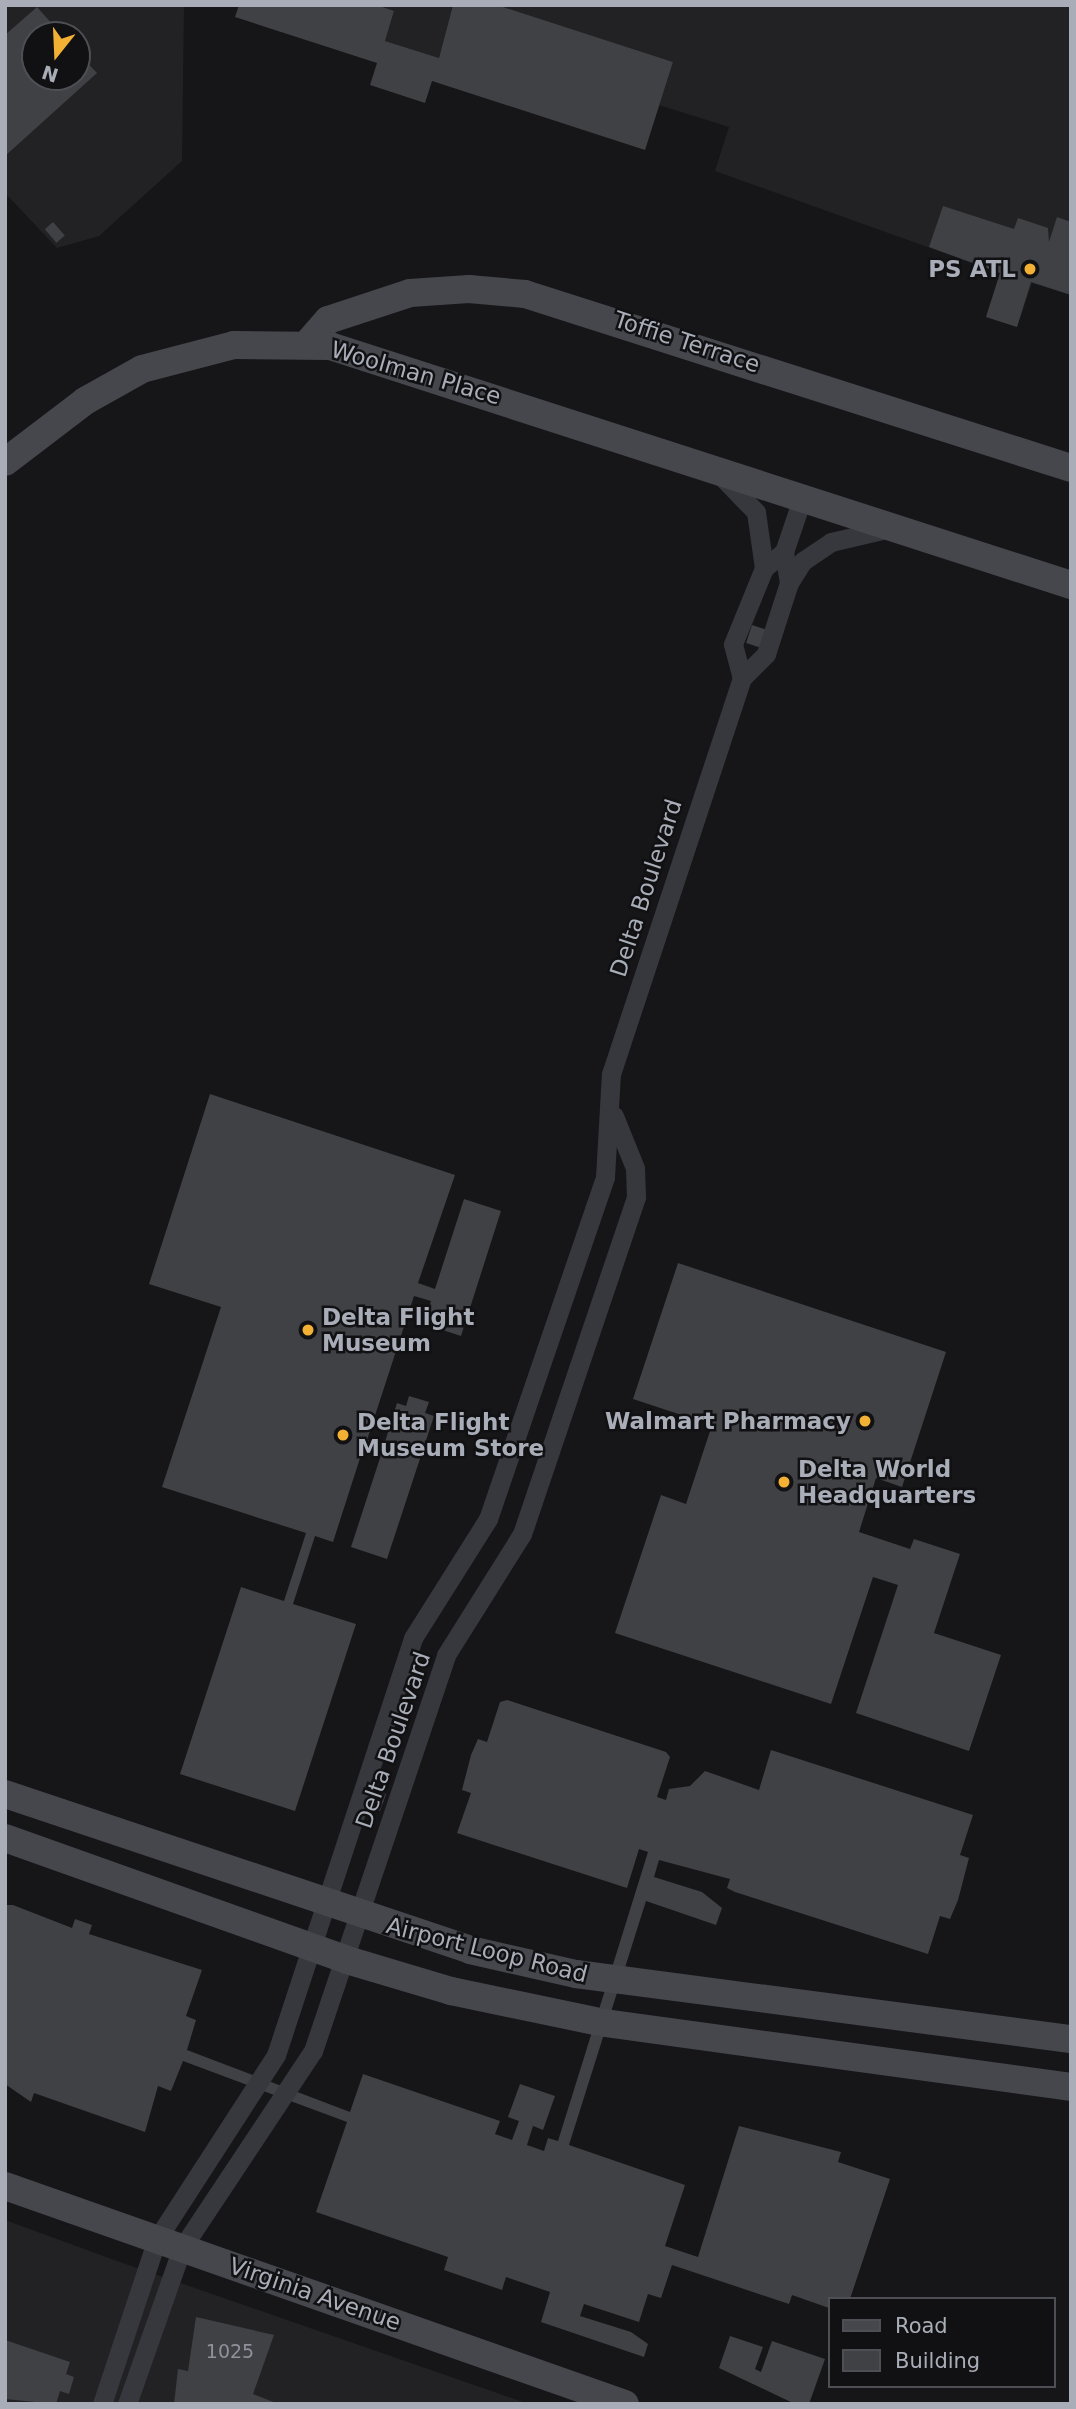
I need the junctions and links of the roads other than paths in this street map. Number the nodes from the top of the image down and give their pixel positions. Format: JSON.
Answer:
{"nodes":[{"id":1,"x":307,"y":344,"type":"junction"},
{"id":2,"x":5,"y":462,"type":"edge"},
{"id":3,"x":711,"y":466,"type":"junction"},
{"id":4,"x":1071,"y":468,"type":"edge"},
{"id":5,"x":803,"y":496,"type":"junction"},
{"id":6,"x":897,"y":527,"type":"junction"},
{"id":7,"x":784,"y":551,"type":"junction"},
{"id":8,"x":764,"y":568,"type":"junction"},
{"id":9,"x":789,"y":583,"type":"junction"},
{"id":10,"x":1071,"y":584,"type":"edge"},
{"id":11,"x":742,"y":678,"type":"junction"},
{"id":12,"x":613,"y":1115,"type":"junction"},
{"id":13,"x":5,"y":1794,"type":"edge"},
{"id":14,"x":5,"y":1838,"type":"edge"},
{"id":15,"x":325,"y":1905,"type":"junction"},
{"id":16,"x":360,"y":1917,"type":"junction"},
{"id":17,"x":312,"y":1948,"type":"junction"},
{"id":18,"x":347,"y":1960,"type":"junction"},
{"id":19,"x":1071,"y":2039,"type":"edge"},
{"id":20,"x":1071,"y":2087,"type":"edge"},
{"id":21,"x":5,"y":2186,"type":"edge"},
{"id":22,"x":170,"y":2243,"type":"junction"},
{"id":23,"x":102,"y":2404,"type":"edge"},
{"id":24,"x":127,"y":2404,"type":"edge"},
{"id":25,"x":625,"y":2404,"type":"edge"}],
"edges":[{"from":1,"to":2,"type":"main road","name":"Woolman Place"},
{"from":1,"to":3,"type":"main road","name":"Woolman Place"},
{"from":1,"to":4,"type":"main road","name":"Toffie Terrace"},
{"from":3,"to":5,"type":"main road","name":"Woolman Place"},
{"from":3,"to":8,"type":"street"},
{"from":5,"to":6,"type":"main road","name":"Woolman Place"},
{"from":5,"to":7,"type":"street","name":"Delta Boulevard"},
{"from":6,"to":9,"type":"street"},
{"from":6,"to":10,"type":"main road","name":"Woolman Place"},
{"from":7,"to":8,"type":"street"},
{"from":7,"to":9,"type":"street","name":"Delta Boulevard"},
{"from":8,"to":11,"type":"street"},
{"from":9,"to":11,"type":"street","name":"Delta Boulevard"},
{"from":11,"to":12,"type":"street","name":"Delta Boulevard"},
{"from":12,"to":15,"type":"street","name":"Delta Boulevard"},
{"from":12,"to":16,"type":"street","name":"Delta Boulevard"},
{"from":13,"to":15,"type":"main road","name":"Airport Loop Road"},
{"from":14,"to":17,"type":"main road","name":"Airport Loop Road"},
{"from":15,"to":16,"type":"main road","name":"Airport Loop Road"},
{"from":15,"to":17,"type":"street","name":"Delta Boulevard"},
{"from":16,"to":18,"type":"street","name":"Delta Boulevard"},
{"from":16,"to":19,"type":"main road","name":"Airport Loop Road"},
{"from":17,"to":18,"type":"main road","name":"Airport Loop Road"},
{"from":17,"to":22,"type":"street","name":"Delta Boulevard"},
{"from":18,"to":20,"type":"main road","name":"Airport Loop Road"},
{"from":18,"to":22,"type":"street","name":"Delta Boulevard"},
{"from":21,"to":22,"type":"main road","name":"Virginia Avenue"},
{"from":22,"to":23,"type":"street"},
{"from":22,"to":24,"type":"street"},
{"from":22,"to":25,"type":"main road","name":"Virginia Avenue"}]}
